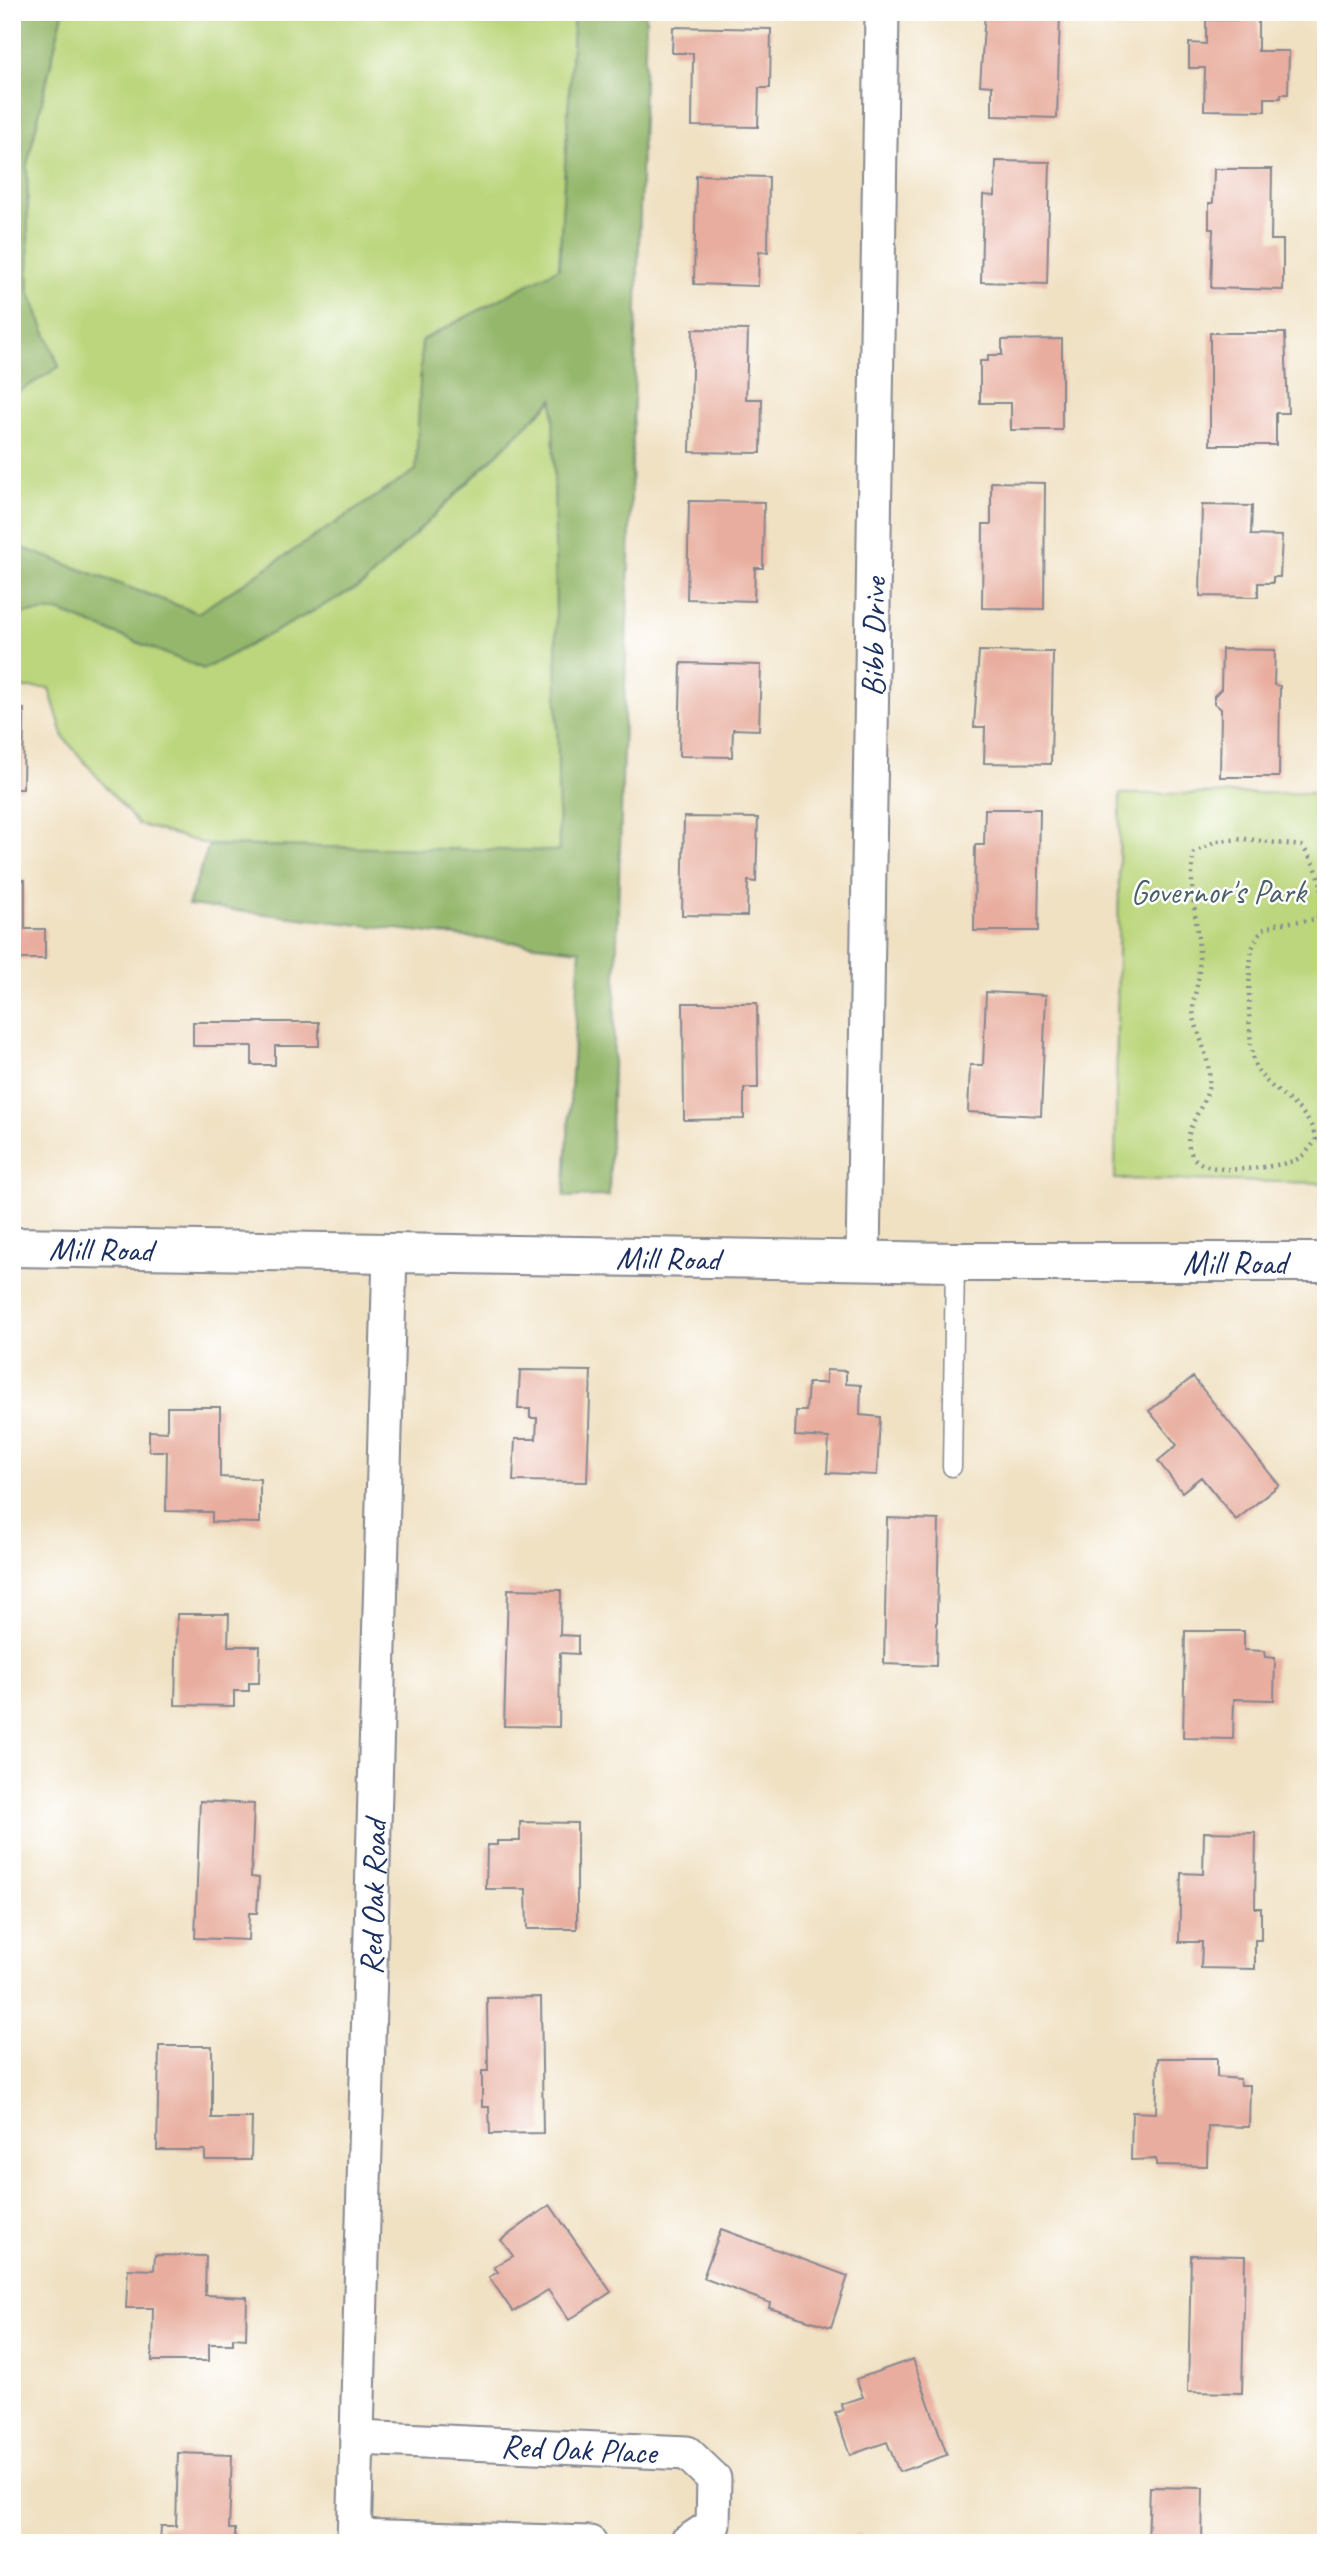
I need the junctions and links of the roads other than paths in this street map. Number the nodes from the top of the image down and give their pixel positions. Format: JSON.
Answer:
{"nodes":[{"id":1,"x":882,"y":12,"type":"edge"},
{"id":2,"x":12,"y":1247,"type":"edge"},
{"id":3,"x":390,"y":1253,"type":"junction"},
{"id":4,"x":863,"y":1261,"type":"junction"},
{"id":5,"x":955,"y":1262,"type":"junction"},
{"id":6,"x":1326,"y":1262,"type":"edge"},
{"id":7,"x":951,"y":1467,"type":"dead end"},
{"id":8,"x":357,"y":2438,"type":"junction"},
{"id":9,"x":354,"y":2539,"type":"edge"},
{"id":10,"x":590,"y":2543,"type":"edge"},
{"id":11,"x":687,"y":2543,"type":"edge"}],
"edges":[{"from":1,"to":4,"type":"street","name":"Bibb Drive"},
{"from":2,"to":3,"type":"street","name":"Mill Road"},
{"from":3,"to":4,"type":"street","name":"Mill Road"},
{"from":3,"to":8,"type":"street","name":"Red Oak Road"},
{"from":4,"to":5,"type":"street","name":"Mill Road"},
{"from":5,"to":6,"type":"street","name":"Mill Road"},
{"from":5,"to":7,"type":"lane"},
{"from":8,"to":9,"type":"street","name":"Red Oak Road"},
{"from":8,"to":11,"type":"street","name":"Red Oak Place"},
{"from":9,"to":10,"type":"street"}]}
